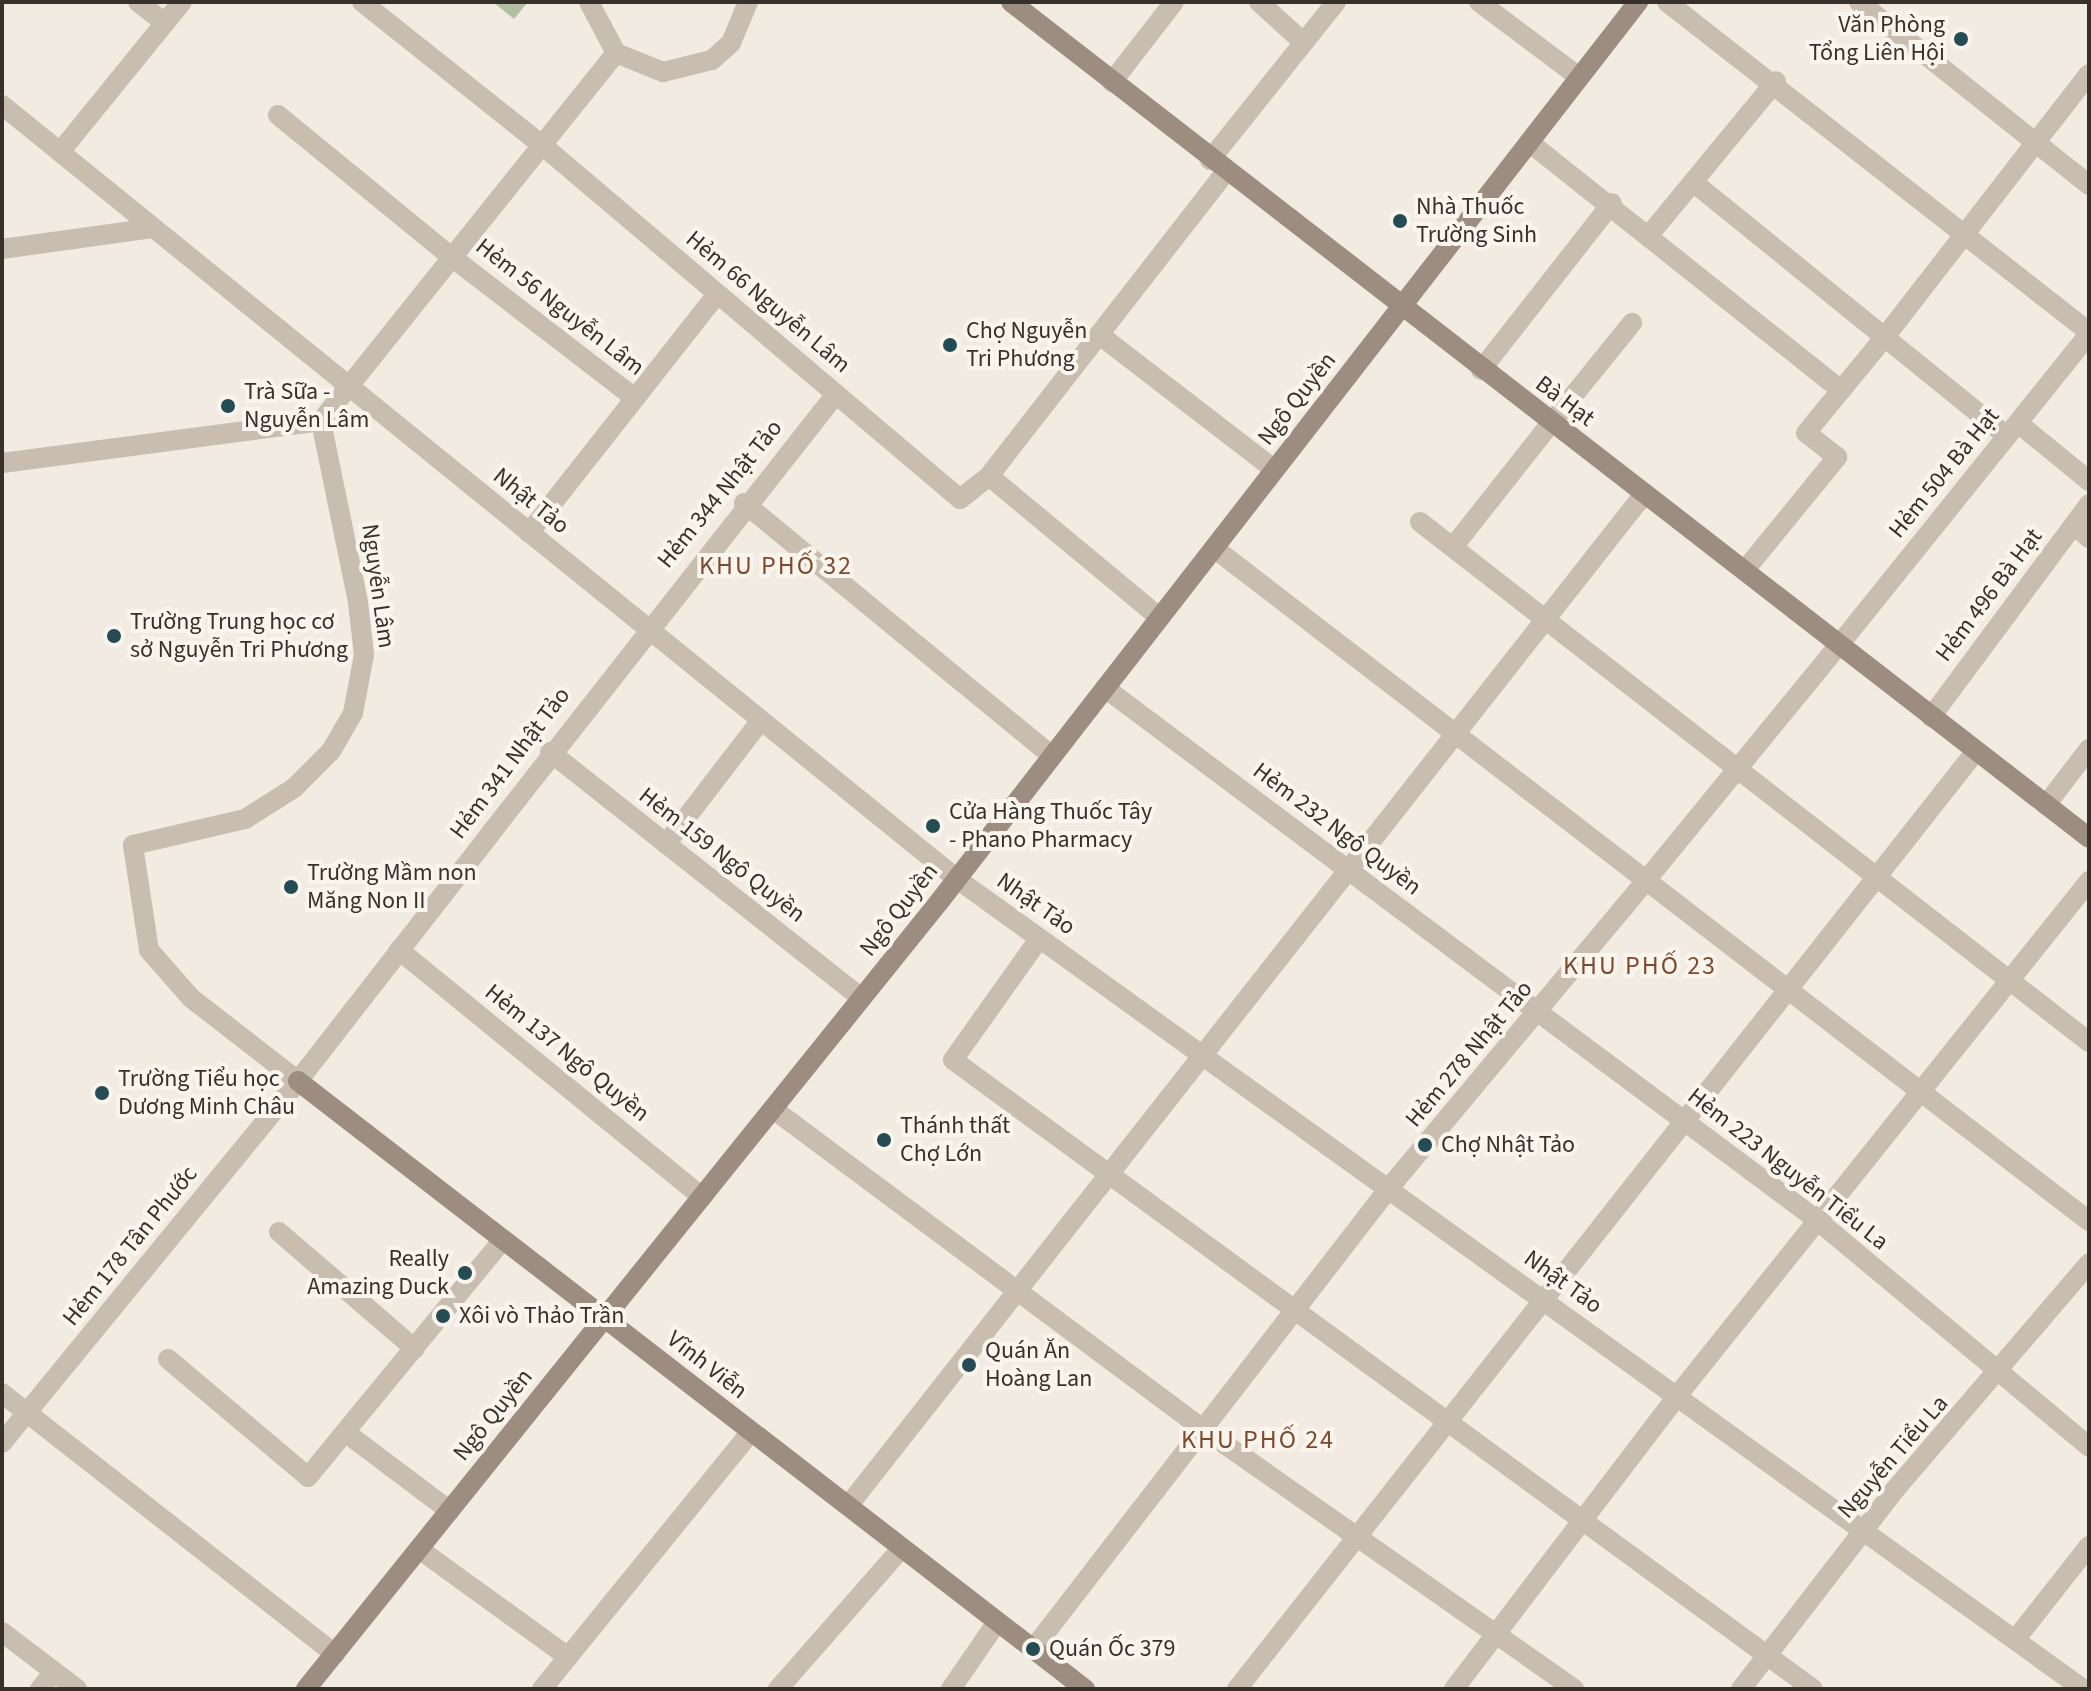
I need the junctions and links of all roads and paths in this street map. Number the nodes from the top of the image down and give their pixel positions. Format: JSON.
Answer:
{"nodes":[{"id":1,"x":138,"y":2,"type":"edge"},
{"id":2,"x":182,"y":2,"type":"edge"},
{"id":3,"x":362,"y":2,"type":"edge"},
{"id":4,"x":589,"y":2,"type":"edge"},
{"id":5,"x":748,"y":2,"type":"edge"},
{"id":6,"x":1011,"y":2,"type":"edge"},
{"id":7,"x":1174,"y":2,"type":"edge"},
{"id":8,"x":1259,"y":2,"type":"edge"},
{"id":9,"x":1336,"y":2,"type":"edge"},
{"id":10,"x":1479,"y":2,"type":"edge"},
{"id":11,"x":1638,"y":2,"type":"edge"},
{"id":12,"x":1667,"y":2,"type":"edge"},
{"id":13,"x":1859,"y":2,"type":"edge"},
{"id":14,"x":387,"y":10,"type":"edge"},
{"id":15,"x":165,"y":23,"type":"junction"},
{"id":16,"x":1303,"y":42,"type":"junction"},
{"id":17,"x":616,"y":53,"type":"junction"},
{"id":18,"x":2089,"y":74,"type":"edge"},
{"id":19,"x":1579,"y":77,"type":"junction"},
{"id":20,"x":1776,"y":81,"type":"junction"},
{"id":21,"x":1112,"y":82,"type":"junction"},
{"id":22,"x":3,"y":107,"type":"edge"},
{"id":23,"x":278,"y":115,"type":"dead end"},
{"id":24,"x":1529,"y":142,"type":"junction"},
{"id":25,"x":2037,"y":143,"type":"junction"},
{"id":26,"x":542,"y":145,"type":"junction"},
{"id":27,"x":60,"y":152,"type":"junction"},
{"id":28,"x":1218,"y":166,"type":"junction"},
{"id":29,"x":1693,"y":182,"type":"junction"},
{"id":30,"x":2089,"y":185,"type":"edge"},
{"id":31,"x":1612,"y":203,"type":"junction"},
{"id":32,"x":153,"y":228,"type":"junction"},
{"id":33,"x":1650,"y":234,"type":"junction"},
{"id":34,"x":1966,"y":234,"type":"junction"},
{"id":35,"x":2,"y":249,"type":"edge"},
{"id":36,"x":453,"y":258,"type":"junction"},
{"id":37,"x":717,"y":294,"type":"junction"},
{"id":38,"x":1400,"y":308,"type":"junction"},
{"id":39,"x":1632,"y":323,"type":"dead end"},
{"id":40,"x":2089,"y":333,"type":"edge"},
{"id":41,"x":1101,"y":336,"type":"junction"},
{"id":42,"x":1884,"y":338,"type":"junction"},
{"id":43,"x":1481,"y":370,"type":"junction"},
{"id":44,"x":348,"y":386,"type":"junction"},
{"id":45,"x":1841,"y":390,"type":"junction"},
{"id":46,"x":836,"y":394,"type":"junction"},
{"id":47,"x":635,"y":398,"type":"junction"},
{"id":48,"x":321,"y":421,"type":"junction"},
{"id":49,"x":1551,"y":423,"type":"junction"},
{"id":50,"x":2012,"y":430,"type":"junction"},
{"id":51,"x":2,"y":463,"type":"edge"},
{"id":52,"x":1274,"y":469,"type":"junction"},
{"id":53,"x":989,"y":476,"type":"junction"},
{"id":54,"x":2089,"y":481,"type":"edge"},
{"id":55,"x":1644,"y":494,"type":"junction"},
{"id":56,"x":744,"y":503,"type":"junction"},
{"id":57,"x":2089,"y":504,"type":"edge"},
{"id":58,"x":1420,"y":522,"type":"dead end"},
{"id":59,"x":2081,"y":532,"type":"edge"},
{"id":60,"x":529,"y":533,"type":"junction"},
{"id":61,"x":1453,"y":547,"type":"junction"},
{"id":62,"x":1214,"y":548,"type":"junction"},
{"id":63,"x":1745,"y":570,"type":"junction"},
{"id":64,"x":1160,"y":618,"type":"junction"},
{"id":65,"x":1545,"y":618,"type":"junction"},
{"id":66,"x":646,"y":627,"type":"junction"},
{"id":67,"x":1839,"y":645,"type":"junction"},
{"id":68,"x":1105,"y":688,"type":"junction"},
{"id":69,"x":1931,"y":717,"type":"junction"},
{"id":70,"x":761,"y":720,"type":"junction"},
{"id":71,"x":1454,"y":730,"type":"junction"},
{"id":72,"x":2089,"y":749,"type":"edge"},
{"id":73,"x":1976,"y":751,"type":"junction"},
{"id":74,"x":550,"y":752,"type":"junction"},
{"id":75,"x":1052,"y":756,"type":"junction"},
{"id":76,"x":1739,"y":766,"type":"junction"},
{"id":77,"x":2046,"y":805,"type":"junction"},
{"id":78,"x":2089,"y":838,"type":"edge"},
{"id":79,"x":666,"y":844,"type":"junction"},
{"id":80,"x":1346,"y":868,"type":"junction"},
{"id":81,"x":1880,"y":877,"type":"junction"},
{"id":82,"x":1648,"y":878,"type":"junction"},
{"id":83,"x":957,"y":879,"type":"junction"},
{"id":84,"x":2089,"y":881,"type":"edge"},
{"id":85,"x":1039,"y":939,"type":"junction"},
{"id":86,"x":399,"y":950,"type":"junction"},
{"id":87,"x":2010,"y":980,"type":"junction"},
{"id":88,"x":1792,"y":990,"type":"junction"},
{"id":89,"x":862,"y":998,"type":"junction"},
{"id":90,"x":1538,"y":1012,"type":"junction"},
{"id":91,"x":2089,"y":1042,"type":"edge"},
{"id":92,"x":1204,"y":1055,"type":"junction"},
{"id":93,"x":298,"y":1081,"type":"junction"},
{"id":94,"x":1923,"y":1089,"type":"junction"},
{"id":95,"x":773,"y":1109,"type":"junction"},
{"id":96,"x":1688,"y":1123,"type":"junction"},
{"id":97,"x":1109,"y":1175,"type":"junction"},
{"id":98,"x":1389,"y":1188,"type":"junction"},
{"id":99,"x":702,"y":1197,"type":"junction"},
{"id":100,"x":1817,"y":1220,"type":"junction"},
{"id":101,"x":2089,"y":1221,"type":"edge"},
{"id":102,"x":279,"y":1232,"type":"dead end"},
{"id":103,"x":503,"y":1240,"type":"junction"},
{"id":104,"x":2089,"y":1263,"type":"edge"},
{"id":105,"x":1016,"y":1292,"type":"junction"},
{"id":106,"x":1545,"y":1301,"type":"junction"},
{"id":107,"x":1293,"y":1312,"type":"junction"},
{"id":108,"x":605,"y":1318,"type":"junction"},
{"id":109,"x":415,"y":1349,"type":"junction"},
{"id":110,"x":168,"y":1359,"type":"dead end"},
{"id":111,"x":1999,"y":1375,"type":"junction"},
{"id":112,"x":2,"y":1393,"type":"edge"},
{"id":113,"x":1677,"y":1396,"type":"junction"},
{"id":114,"x":27,"y":1412,"type":"junction"},
{"id":115,"x":1448,"y":1421,"type":"junction"},
{"id":116,"x":1203,"y":1429,"type":"junction"},
{"id":117,"x":345,"y":1432,"type":"junction"},
{"id":118,"x":751,"y":1432,"type":"junction"},
{"id":119,"x":2,"y":1443,"type":"edge"},
{"id":120,"x":2089,"y":1447,"type":"edge"},
{"id":121,"x":848,"y":1506,"type":"junction"},
{"id":122,"x":450,"y":1511,"type":"junction"},
{"id":123,"x":1586,"y":1520,"type":"junction"},
{"id":124,"x":1864,"y":1531,"type":"junction"},
{"id":125,"x":1358,"y":1537,"type":"junction"},
{"id":126,"x":2089,"y":1546,"type":"edge"},
{"id":127,"x":902,"y":1548,"type":"junction"},
{"id":128,"x":419,"y":1549,"type":"junction"},
{"id":129,"x":997,"y":1622,"type":"junction"},
{"id":130,"x":2,"y":1632,"type":"edge"},
{"id":131,"x":1498,"y":1634,"type":"junction"},
{"id":132,"x":2015,"y":1640,"type":"junction"},
{"id":133,"x":1033,"y":1649,"type":"junction"},
{"id":134,"x":1768,"y":1653,"type":"junction"},
{"id":135,"x":335,"y":1654,"type":"junction"},
{"id":136,"x":568,"y":1657,"type":"junction"},
{"id":137,"x":54,"y":1672,"type":"junction"},
{"id":138,"x":40,"y":1689,"type":"edge"},
{"id":139,"x":77,"y":1689,"type":"edge"},
{"id":140,"x":306,"y":1689,"type":"edge"},
{"id":141,"x":542,"y":1689,"type":"edge"},
{"id":142,"x":778,"y":1689,"type":"edge"},
{"id":143,"x":951,"y":1689,"type":"edge"},
{"id":144,"x":1085,"y":1689,"type":"edge"},
{"id":145,"x":1237,"y":1689,"type":"edge"},
{"id":146,"x":1454,"y":1689,"type":"edge"},
{"id":147,"x":1574,"y":1689,"type":"edge"},
{"id":148,"x":1741,"y":1689,"type":"edge"},
{"id":149,"x":1813,"y":1689,"type":"edge"},
{"id":150,"x":2083,"y":1689,"type":"edge"}],
"edges":[{"from":1,"to":15,"type":"street"},
{"from":2,"to":15,"type":"street"},
{"from":3,"to":14,"type":"street","name":"Hẻm 66 Nguyễn Lâm"},
{"from":4,"to":17,"type":"street"},
{"from":5,"to":17,"type":"street"},
{"from":6,"to":21,"type":"street","name":"Bà Hạt"},
{"from":7,"to":21,"type":"street"},
{"from":8,"to":16,"type":"street"},
{"from":9,"to":16,"type":"street"},
{"from":10,"to":19,"type":"street"},
{"from":11,"to":19,"type":"street","name":"Ngô Quyền"},
{"from":12,"to":20,"type":"street"},
{"from":13,"to":25,"type":"street"},
{"from":14,"to":26,"type":"street","name":"Hẻm 66 Nguyễn Lâm"},
{"from":15,"to":27,"type":"street"},
{"from":16,"to":28,"type":"street"},
{"from":17,"to":26,"type":"street"},
{"from":18,"to":25,"type":"street"},
{"from":19,"to":24,"type":"street","name":"Ngô Quyền"},
{"from":20,"to":29,"type":"street"},
{"from":20,"to":34,"type":"street"},
{"from":21,"to":28,"type":"street","name":"Bà Hạt"},
{"from":22,"to":27,"type":"street","name":"Nhật Tảo"},
{"from":23,"to":36,"type":"street","name":"Hẻm 56 Nguyễn Lâm"},
{"from":24,"to":31,"type":"street"},
{"from":24,"to":38,"type":"street","name":"Ngô Quyền"},
{"from":25,"to":30,"type":"street"},
{"from":25,"to":34,"type":"street"},
{"from":26,"to":36,"type":"street"},
{"from":26,"to":37,"type":"street","name":"Hẻm 66 Nguyễn Lâm"},
{"from":27,"to":32,"type":"street","name":"Nhật Tảo"},
{"from":28,"to":38,"type":"street","name":"Bà Hạt"},
{"from":28,"to":41,"type":"street"},
{"from":29,"to":33,"type":"street"},
{"from":29,"to":42,"type":"street"},
{"from":31,"to":33,"type":"street"},
{"from":31,"to":43,"type":"street"},
{"from":32,"to":35,"type":"street"},
{"from":32,"to":44,"type":"street","name":"Nhật Tảo"},
{"from":33,"to":45,"type":"street"},
{"from":34,"to":40,"type":"street"},
{"from":34,"to":42,"type":"street"},
{"from":36,"to":44,"type":"street"},
{"from":36,"to":47,"type":"street","name":"Hẻm 56 Nguyễn Lâm"},
{"from":37,"to":46,"type":"street","name":"Hẻm 66 Nguyễn Lâm"},
{"from":37,"to":47,"type":"street"},
{"from":38,"to":43,"type":"street","name":"Bà Hạt"},
{"from":38,"to":52,"type":"street","name":"Ngô Quyền"},
{"from":39,"to":49,"type":"street"},
{"from":40,"to":50,"type":"street","name":"Hẻm 504 Bà Hạt"},
{"from":41,"to":52,"type":"street"},
{"from":41,"to":53,"type":"street"},
{"from":42,"to":45,"type":"street"},
{"from":42,"to":50,"type":"street"},
{"from":43,"to":49,"type":"street","name":"Bà Hạt"},
{"from":44,"to":48,"type":"street"},
{"from":44,"to":60,"type":"street","name":"Nhật Tảo"},
{"from":45,"to":63,"type":"street"},
{"from":46,"to":53,"type":"street","name":"Hẻm 66 Nguyễn Lâm"},
{"from":46,"to":56,"type":"street","name":"Hẻm 344 Nhật Tảo"},
{"from":47,"to":60,"type":"street"},
{"from":48,"to":51,"type":"street"},
{"from":48,"to":93,"type":"street","name":"Nguyễn Lâm"},
{"from":49,"to":55,"type":"street","name":"Bà Hạt"},
{"from":49,"to":61,"type":"street"},
{"from":50,"to":54,"type":"street"},
{"from":50,"to":67,"type":"street","name":"Hẻm 504 Bà Hạt"},
{"from":52,"to":62,"type":"street","name":"Ngô Quyền"},
{"from":53,"to":64,"type":"street"},
{"from":55,"to":63,"type":"street","name":"Bà Hạt"},
{"from":55,"to":65,"type":"street"},
{"from":56,"to":66,"type":"street","name":"Hẻm 344 Nhật Tảo"},
{"from":56,"to":75,"type":"street"},
{"from":57,"to":59,"type":"street","name":"Hẻm 496 Bà Hạt"},
{"from":58,"to":61,"type":"street"},
{"from":59,"to":69,"type":"street","name":"Hẻm 496 Bà Hạt"},
{"from":60,"to":66,"type":"street","name":"Nhật Tảo"},
{"from":61,"to":65,"type":"street"},
{"from":62,"to":64,"type":"street","name":"Ngô Quyền"},
{"from":62,"to":71,"type":"street"},
{"from":63,"to":67,"type":"street","name":"Bà Hạt"},
{"from":64,"to":68,"type":"street","name":"Ngô Quyền"},
{"from":65,"to":71,"type":"street"},
{"from":65,"to":76,"type":"street"},
{"from":66,"to":70,"type":"street","name":"Nhật Tảo"},
{"from":66,"to":74,"type":"street","name":"Hẻm 341 Nhật Tảo"},
{"from":67,"to":69,"type":"street","name":"Bà Hạt"},
{"from":67,"to":76,"type":"street","name":"Hẻm 504 Bà Hạt"},
{"from":68,"to":75,"type":"street","name":"Ngô Quyền"},
{"from":68,"to":80,"type":"street","name":"Hẻm 232 Ngô Quyền"},
{"from":69,"to":73,"type":"street","name":"Bà Hạt"},
{"from":70,"to":79,"type":"street"},
{"from":70,"to":83,"type":"street","name":"Nhật Tảo"},
{"from":71,"to":80,"type":"street"},
{"from":71,"to":82,"type":"street"},
{"from":72,"to":77,"type":"street"},
{"from":73,"to":77,"type":"street","name":"Bà Hạt"},
{"from":73,"to":81,"type":"street"},
{"from":74,"to":79,"type":"street","name":"Hẻm 159 Ngô Quyền"},
{"from":74,"to":86,"type":"street","name":"Hẻm 341 Nhật Tảo"},
{"from":75,"to":83,"type":"street","name":"Ngô Quyền"},
{"from":76,"to":81,"type":"street"},
{"from":76,"to":82,"type":"street","name":"Hẻm 278 Nhật Tảo"},
{"from":77,"to":78,"type":"street","name":"Bà Hạt"},
{"from":79,"to":89,"type":"street","name":"Hẻm 159 Ngô Quyền"},
{"from":80,"to":90,"type":"street","name":"Hẻm 232 Ngô Quyền"},
{"from":80,"to":92,"type":"street"},
{"from":81,"to":87,"type":"street"},
{"from":81,"to":88,"type":"street"},
{"from":82,"to":88,"type":"street"},
{"from":82,"to":90,"type":"street","name":"Hẻm 278 Nhật Tảo"},
{"from":83,"to":85,"type":"street","name":"Nhật Tảo"},
{"from":83,"to":89,"type":"street","name":"Ngô Quyền"},
{"from":84,"to":87,"type":"street"},
{"from":85,"to":92,"type":"street","name":"Nhật Tảo"},
{"from":85,"to":97,"type":"street"},
{"from":86,"to":93,"type":"street","name":"Hẻm 341 Nhật Tảo"},
{"from":86,"to":99,"type":"street","name":"Hẻm 137 Ngô Quyền"},
{"from":87,"to":91,"type":"street"},
{"from":87,"to":94,"type":"street"},
{"from":88,"to":94,"type":"street"},
{"from":88,"to":96,"type":"street"},
{"from":89,"to":95,"type":"street","name":"Ngô Quyền"},
{"from":90,"to":96,"type":"street","name":"Hẻm 223 Nguyễn Tiểu La"},
{"from":90,"to":98,"type":"street","name":"Hẻm 278 Nhật Tảo"},
{"from":92,"to":97,"type":"street"},
{"from":92,"to":98,"type":"street","name":"Nhật Tảo"},
{"from":93,"to":103,"type":"street","name":"Vĩnh Viễn"},
{"from":93,"to":114,"type":"street","name":"Hẻm 178 Tân Phước"},
{"from":94,"to":100,"type":"street"},
{"from":94,"to":101,"type":"street"},
{"from":95,"to":99,"type":"street","name":"Ngô Quyền"},
{"from":95,"to":105,"type":"street"},
{"from":96,"to":100,"type":"street","name":"Hẻm 223 Nguyễn Tiểu La"},
{"from":96,"to":106,"type":"street"},
{"from":97,"to":105,"type":"street"},
{"from":97,"to":107,"type":"street"},
{"from":98,"to":106,"type":"street","name":"Nhật Tảo"},
{"from":98,"to":107,"type":"street","name":"Hẻm 278 Nhật Tảo"},
{"from":99,"to":108,"type":"street","name":"Ngô Quyền"},
{"from":100,"to":111,"type":"street","name":"Hẻm 223 Nguyễn Tiểu La"},
{"from":100,"to":113,"type":"street"},
{"from":102,"to":109,"type":"street"},
{"from":103,"to":108,"type":"street","name":"Vĩnh Viễn"},
{"from":103,"to":109,"type":"street"},
{"from":104,"to":111,"type":"street","name":"Nguyễn Tiểu La"},
{"from":105,"to":116,"type":"street"},
{"from":105,"to":121,"type":"street"},
{"from":106,"to":113,"type":"street","name":"Nhật Tảo"},
{"from":106,"to":115,"type":"street"},
{"from":107,"to":115,"type":"street"},
{"from":107,"to":116,"type":"street","name":"Hẻm 278 Nhật Tảo"},
{"from":108,"to":118,"type":"street","name":"Vĩnh Viễn"},
{"from":108,"to":122,"type":"street","name":"Ngô Quyền"},
{"from":109,"to":117,"type":"street"},
{"from":110,"to":117,"type":"street"},
{"from":111,"to":120,"type":"street","name":"Hẻm 223 Nguyễn Tiểu La"},
{"from":111,"to":124,"type":"street","name":"Nguyễn Tiểu La"},
{"from":112,"to":114,"type":"street"},
{"from":113,"to":123,"type":"street"},
{"from":113,"to":124,"type":"street","name":"Nhật Tảo"},
{"from":114,"to":119,"type":"street","name":"Hẻm 178 Tân Phước"},
{"from":114,"to":135,"type":"street"},
{"from":115,"to":123,"type":"street"},
{"from":115,"to":125,"type":"street"},
{"from":116,"to":125,"type":"street"},
{"from":116,"to":133,"type":"street","name":"Hẻm 278 Nhật Tảo"},
{"from":117,"to":122,"type":"street"},
{"from":118,"to":121,"type":"street","name":"Vĩnh Viễn"},
{"from":118,"to":136,"type":"street"},
{"from":121,"to":127,"type":"street","name":"Vĩnh Viễn"},
{"from":122,"to":128,"type":"street","name":"Ngô Quyền"},
{"from":123,"to":131,"type":"street"},
{"from":123,"to":134,"type":"street"},
{"from":124,"to":132,"type":"street","name":"Nhật Tảo"},
{"from":124,"to":134,"type":"street","name":"Nguyễn Tiểu La"},
{"from":125,"to":131,"type":"street"},
{"from":125,"to":145,"type":"street"},
{"from":126,"to":132,"type":"street"},
{"from":127,"to":129,"type":"street","name":"Vĩnh Viễn"},
{"from":127,"to":142,"type":"street"},
{"from":128,"to":135,"type":"street","name":"Ngô Quyền"},
{"from":128,"to":136,"type":"street"},
{"from":129,"to":133,"type":"street","name":"Vĩnh Viễn"},
{"from":129,"to":143,"type":"street"},
{"from":130,"to":137,"type":"street"},
{"from":131,"to":146,"type":"street"},
{"from":131,"to":147,"type":"street"},
{"from":132,"to":150,"type":"street","name":"Nhật Tảo"},
{"from":133,"to":144,"type":"street","name":"Vĩnh Viễn"},
{"from":134,"to":148,"type":"street","name":"Nguyễn Tiểu La"},
{"from":134,"to":149,"type":"street"},
{"from":135,"to":140,"type":"street","name":"Ngô Quyền"},
{"from":136,"to":141,"type":"street"},
{"from":137,"to":138,"type":"street"},
{"from":137,"to":139,"type":"street"}]}
